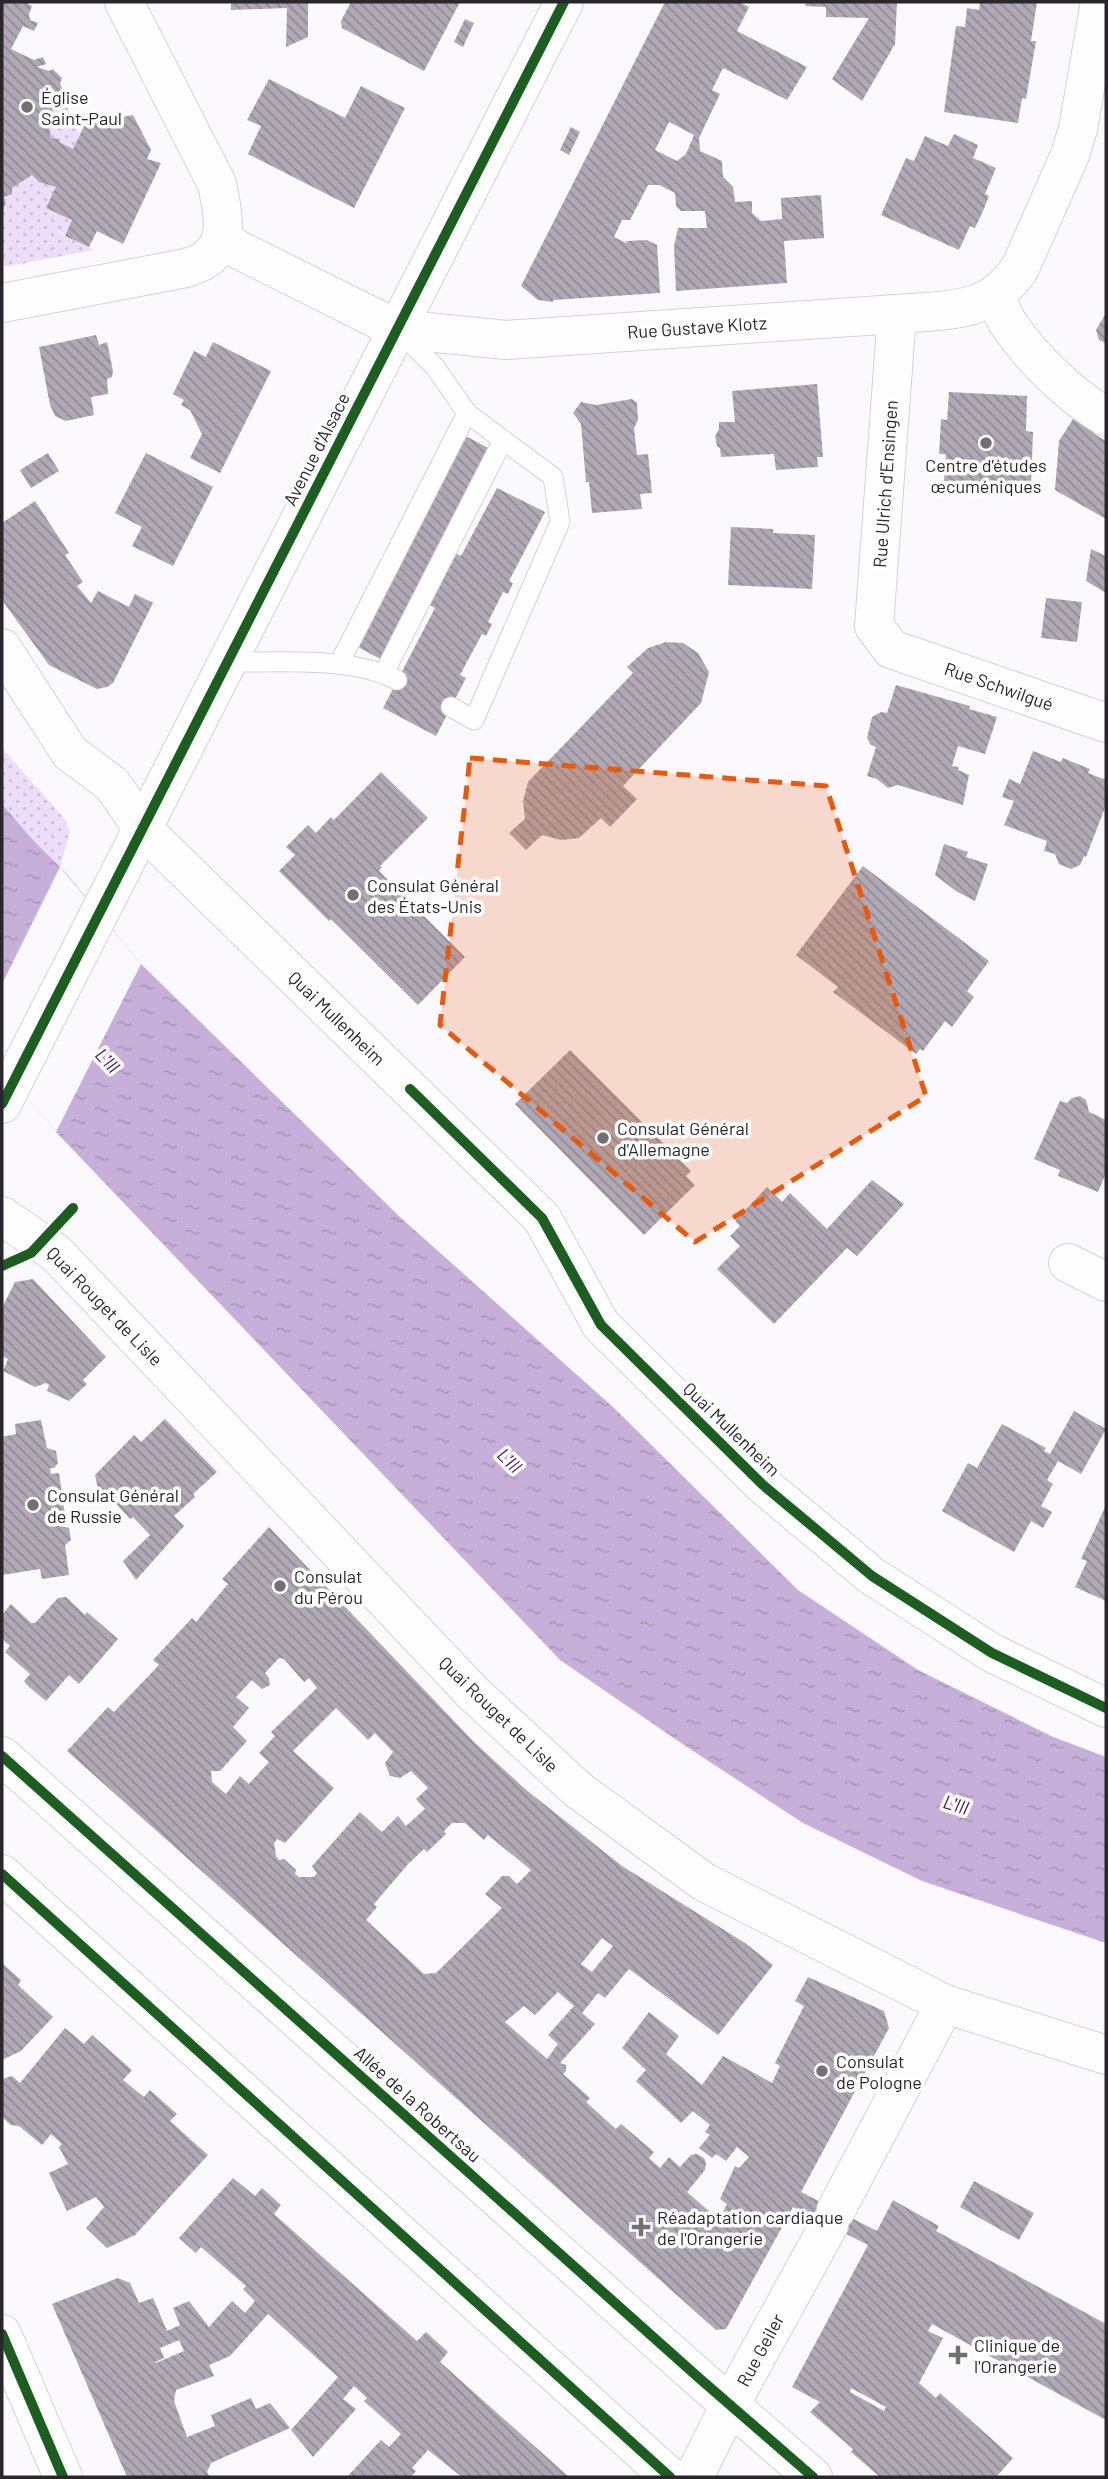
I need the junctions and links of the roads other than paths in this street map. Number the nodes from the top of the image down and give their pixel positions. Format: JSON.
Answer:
{"nodes":[{"id":1,"x":124,"y":2,"type":"edge"},
{"id":2,"x":564,"y":2,"type":"edge"},
{"id":3,"x":1100,"y":2,"type":"edge"},
{"id":4,"x":221,"y":241,"type":"junction"},
{"id":5,"x":996,"y":296,"type":"junction"},
{"id":6,"x":2,"y":303,"type":"edge"},
{"id":7,"x":897,"y":314,"type":"junction"},
{"id":8,"x":397,"y":329,"type":"junction"},
{"id":9,"x":467,"y":413,"type":"junction"},
{"id":10,"x":1106,"y":417,"type":"edge"},
{"id":11,"x":503,"y":440,"type":"junction"},
{"id":12,"x":2,"y":648,"type":"edge"},
{"id":13,"x":891,"y":649,"type":"joint"},
{"id":14,"x":227,"y":662,"type":"junction"},
{"id":15,"x":339,"y":664,"type":"junction"},
{"id":16,"x":451,"y":707,"type":"dead end"},
{"id":17,"x":1106,"y":723,"type":"edge"},
{"id":18,"x":143,"y":829,"type":"junction"},
{"id":19,"x":7,"y":1092,"type":"edge"},
{"id":20,"x":2,"y":1216,"type":"edge"},
{"id":21,"x":1068,"y":1263,"type":"dead end"},
{"id":22,"x":1106,"y":1282,"type":"edge"},
{"id":23,"x":1106,"y":1708,"type":"edge"},
{"id":24,"x":2,"y":1756,"type":"edge"},
{"id":25,"x":2,"y":1874,"type":"edge"},
{"id":26,"x":945,"y":2004,"type":"junction"},
{"id":27,"x":1106,"y":2055,"type":"edge"},
{"id":28,"x":2,"y":2334,"type":"edge"},
{"id":29,"x":730,"y":2405,"type":"junction"},
{"id":30,"x":63,"y":2477,"type":"edge"},
{"id":31,"x":670,"y":2477,"type":"edge"},
{"id":32,"x":694,"y":2477,"type":"edge"},
{"id":33,"x":813,"y":2477,"type":"edge"}],
"edges":[{"from":1,"to":4,"type":"street"},
{"from":2,"to":8,"type":"street","name":"Avenue d'Alsace"},
{"from":3,"to":5,"type":"street"},
{"from":4,"to":6,"type":"street"},
{"from":4,"to":8,"type":"street"},
{"from":5,"to":7,"type":"street","name":"Rue Gustave Klotz"},
{"from":5,"to":10,"type":"street"},
{"from":7,"to":8,"type":"street","name":"Rue Gustave Klotz"},
{"from":7,"to":13,"type":"street","name":"Rue Ulrich d'Ensingen"},
{"from":8,"to":9,"type":"lane"},
{"from":8,"to":14,"type":"street","name":"Avenue d'Alsace"},
{"from":9,"to":11,"type":"lane"},
{"from":9,"to":15,"type":"lane"},
{"from":11,"to":15,"type":"lane"},
{"from":11,"to":16,"type":"lane"},
{"from":12,"to":18,"type":"street","name":"Quai Mullenheim"},
{"from":13,"to":17,"type":"street","name":"Rue Schwilgué"},
{"from":14,"to":15,"type":"lane"},
{"from":14,"to":18,"type":"street","name":"Avenue d'Alsace"},
{"from":18,"to":19,"type":"street","name":"Avenue d'Alsace"},
{"from":18,"to":23,"type":"street","name":"Quai Mullenheim"},
{"from":20,"to":26,"type":"street","name":"Quai Rouget de Lisle"},
{"from":21,"to":22,"type":"street"},
{"from":24,"to":29,"type":"street","name":"Allée de la Robertsau"},
{"from":25,"to":31,"type":"street"},
{"from":26,"to":27,"type":"street","name":"Quai Rouget de Lisle"},
{"from":26,"to":29,"type":"street","name":"Rue Geiler"},
{"from":28,"to":30,"type":"street"},
{"from":29,"to":32,"type":"street","name":"Rue Geiler"},
{"from":29,"to":33,"type":"street","name":"Allée de la Robertsau"}]}
